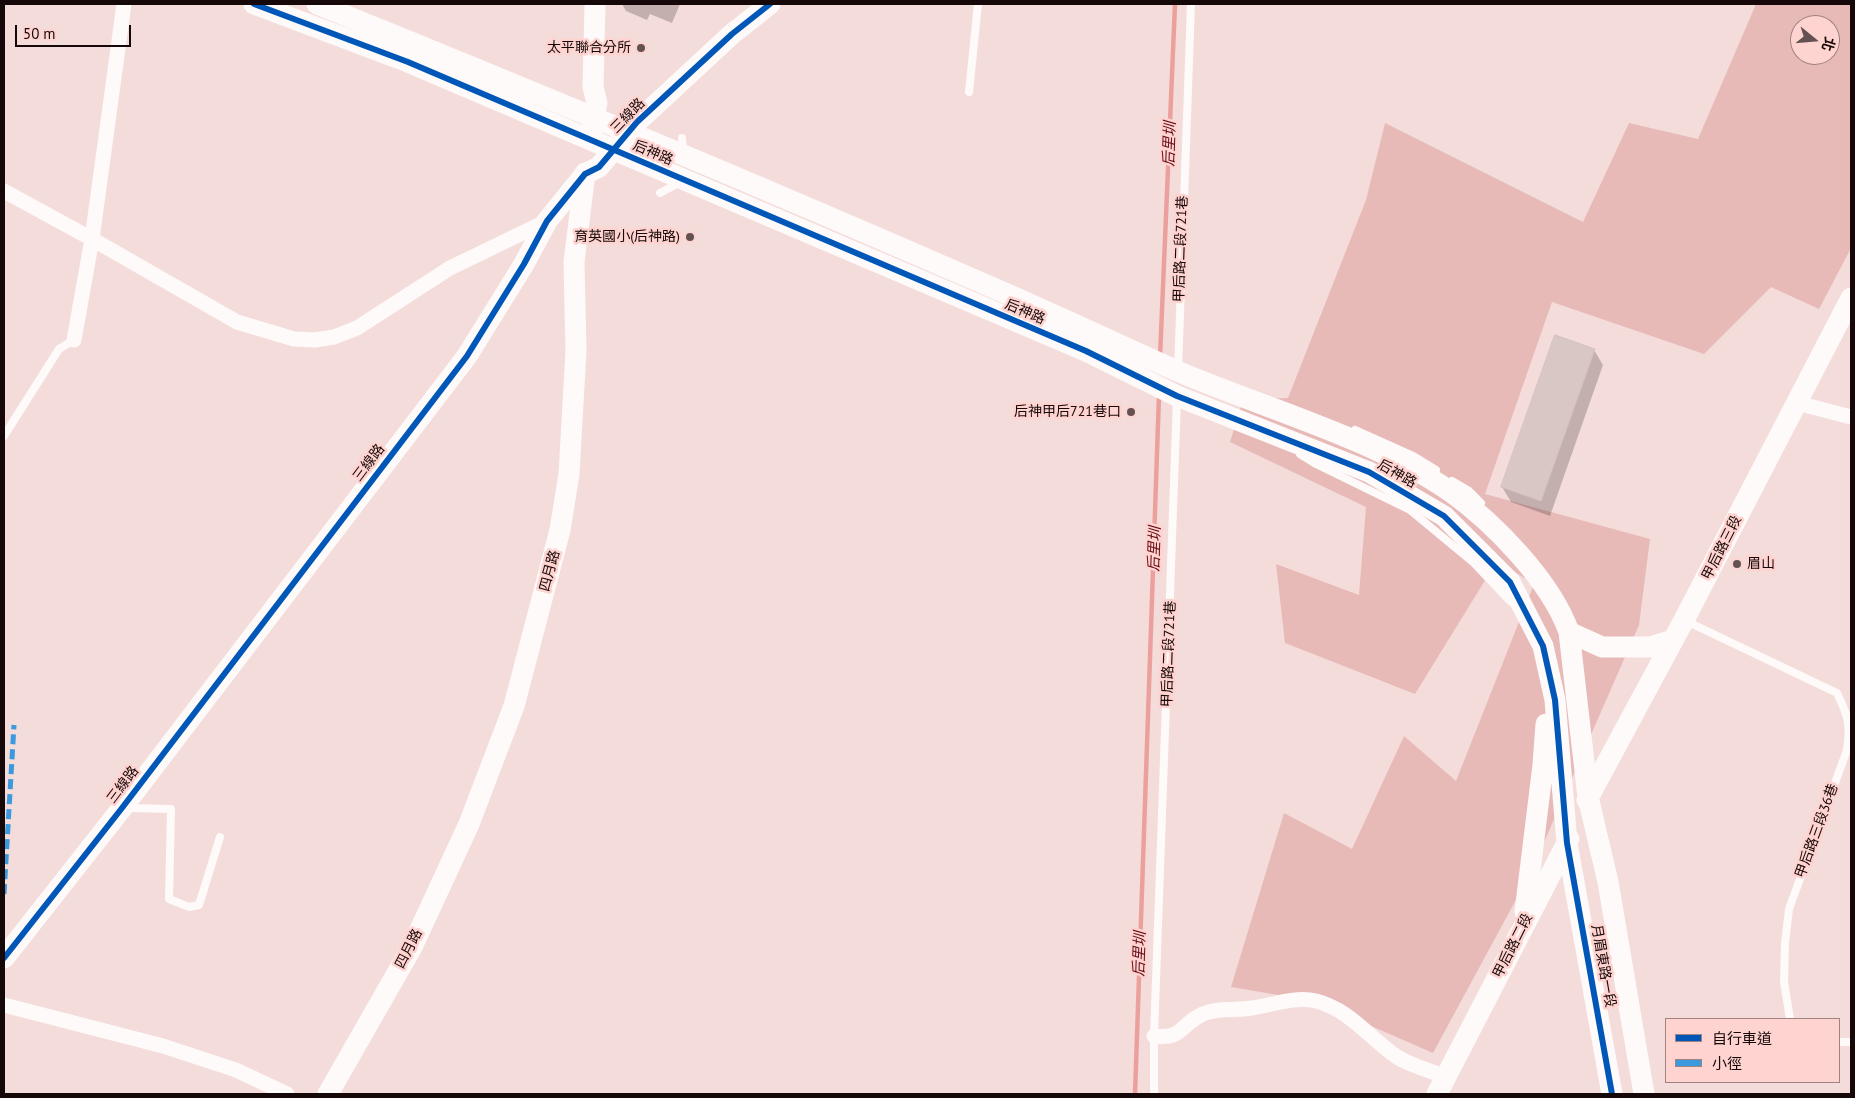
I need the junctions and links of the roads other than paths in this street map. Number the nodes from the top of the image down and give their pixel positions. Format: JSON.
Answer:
{"nodes":[{"id":1,"x":124,"y":4,"type":"edge"},
{"id":2,"x":254,"y":4,"type":"edge"},
{"id":3,"x":595,"y":4,"type":"edge"},
{"id":4,"x":770,"y":4,"type":"edge"},
{"id":5,"x":978,"y":4,"type":"edge"},
{"id":6,"x":1191,"y":4,"type":"edge"},
{"id":7,"x":326,"y":7,"type":"edge"},
{"id":8,"x":969,"y":92,"type":"dead end"},
{"id":9,"x":682,"y":138,"type":"dead end"},
{"id":10,"x":585,"y":174,"type":"junction"},
{"id":11,"x":4,"y":192,"type":"edge"},
{"id":12,"x":660,"y":193,"type":"dead end"},
{"id":13,"x":546,"y":221,"type":"junction"},
{"id":14,"x":92,"y":239,"type":"junction"},
{"id":15,"x":1851,"y":298,"type":"edge"},
{"id":16,"x":74,"y":340,"type":"joint"},
{"id":17,"x":1178,"y":384,"type":"junction"},
{"id":18,"x":1797,"y":403,"type":"junction"},
{"id":19,"x":1268,"y":406,"type":"junction"},
{"id":20,"x":1851,"y":417,"type":"edge"},
{"id":21,"x":1323,"y":418,"type":"dead end"},
{"id":22,"x":1350,"y":428,"type":"dead end"},
{"id":23,"x":4,"y":436,"type":"edge"},
{"id":24,"x":1489,"y":511,"type":"dead end"},
{"id":25,"x":1516,"y":537,"type":"dead end"},
{"id":26,"x":1528,"y":564,"type":"junction"},
{"id":27,"x":1684,"y":620,"type":"junction"},
{"id":28,"x":1569,"y":632,"type":"junction"},
{"id":29,"x":1673,"y":640,"type":"junction"},
{"id":30,"x":1549,"y":674,"type":"junction"},
{"id":31,"x":1588,"y":797,"type":"junction"},
{"id":32,"x":122,"y":808,"type":"junction"},
{"id":33,"x":220,"y":837,"type":"dead end"},
{"id":34,"x":1567,"y":843,"type":"junction"},
{"id":35,"x":1523,"y":927,"type":"junction"},
{"id":36,"x":4,"y":958,"type":"edge"},
{"id":37,"x":4,"y":1005,"type":"edge"},
{"id":38,"x":1790,"y":1018,"type":"edge"},
{"id":39,"x":1154,"y":1036,"type":"junction"},
{"id":40,"x":1441,"y":1086,"type":"edge"},
{"id":41,"x":287,"y":1094,"type":"edge"},
{"id":42,"x":328,"y":1094,"type":"edge"},
{"id":43,"x":1154,"y":1094,"type":"edge"},
{"id":44,"x":1612,"y":1094,"type":"edge"},
{"id":45,"x":1644,"y":1094,"type":"edge"}],
"edges":[{"from":1,"to":14,"type":"street"},
{"from":2,"to":17,"type":"street","name":"后神路"},
{"from":3,"to":10,"type":"street","name":"四月路"},
{"from":4,"to":10,"type":"street","name":"三線路"},
{"from":5,"to":8,"type":"lane"},
{"from":6,"to":17,"type":"lane","name":"甲后路二段721巷"},
{"from":7,"to":17,"type":"street","name":"后神路"},
{"from":9,"to":12,"type":"lane"},
{"from":10,"to":13,"type":"street","name":"三線路"},
{"from":10,"to":42,"type":"street","name":"四月路"},
{"from":11,"to":14,"type":"street"},
{"from":13,"to":14,"type":"street"},
{"from":13,"to":32,"type":"street","name":"三線路"},
{"from":14,"to":16,"type":"street"},
{"from":15,"to":18,"type":"street","name":"甲后路三段"},
{"from":16,"to":23,"type":"lane"},
{"from":17,"to":19,"type":"street","name":"后神路"},
{"from":17,"to":30,"type":"street","name":"后神路"},
{"from":17,"to":39,"type":"lane","name":"甲后路二段721巷"},
{"from":18,"to":20,"type":"street"},
{"from":18,"to":27,"type":"street","name":"甲后路三段"},
{"from":19,"to":21,"type":"lane"},
{"from":19,"to":26,"type":"street","name":"后神路"},
{"from":22,"to":24,"type":"lane"},
{"from":25,"to":26,"type":"lane"},
{"from":26,"to":28,"type":"street","name":"后神路"},
{"from":27,"to":29,"type":"street","name":"甲后路三段"},
{"from":27,"to":38,"type":"lane","name":"甲后路三段36巷"},
{"from":28,"to":29,"type":"street"},
{"from":28,"to":31,"type":"street","name":"后神路"},
{"from":29,"to":31,"type":"street","name":"甲后路三段"},
{"from":30,"to":34,"type":"street","name":"后神路"},
{"from":30,"to":35,"type":"street"},
{"from":31,"to":34,"type":"street","name":"甲后路二段"},
{"from":31,"to":45,"type":"street","name":"月眉東路一段"},
{"from":32,"to":33,"type":"lane"},
{"from":32,"to":36,"type":"street","name":"三線路"},
{"from":34,"to":35,"type":"street","name":"甲后路二段"},
{"from":34,"to":44,"type":"street","name":"月眉東路一段"},
{"from":35,"to":40,"type":"street","name":"甲后路二段"},
{"from":37,"to":41,"type":"street"},
{"from":39,"to":40,"type":"street"},
{"from":39,"to":43,"type":"lane","name":"甲后路二段721巷"}]}
